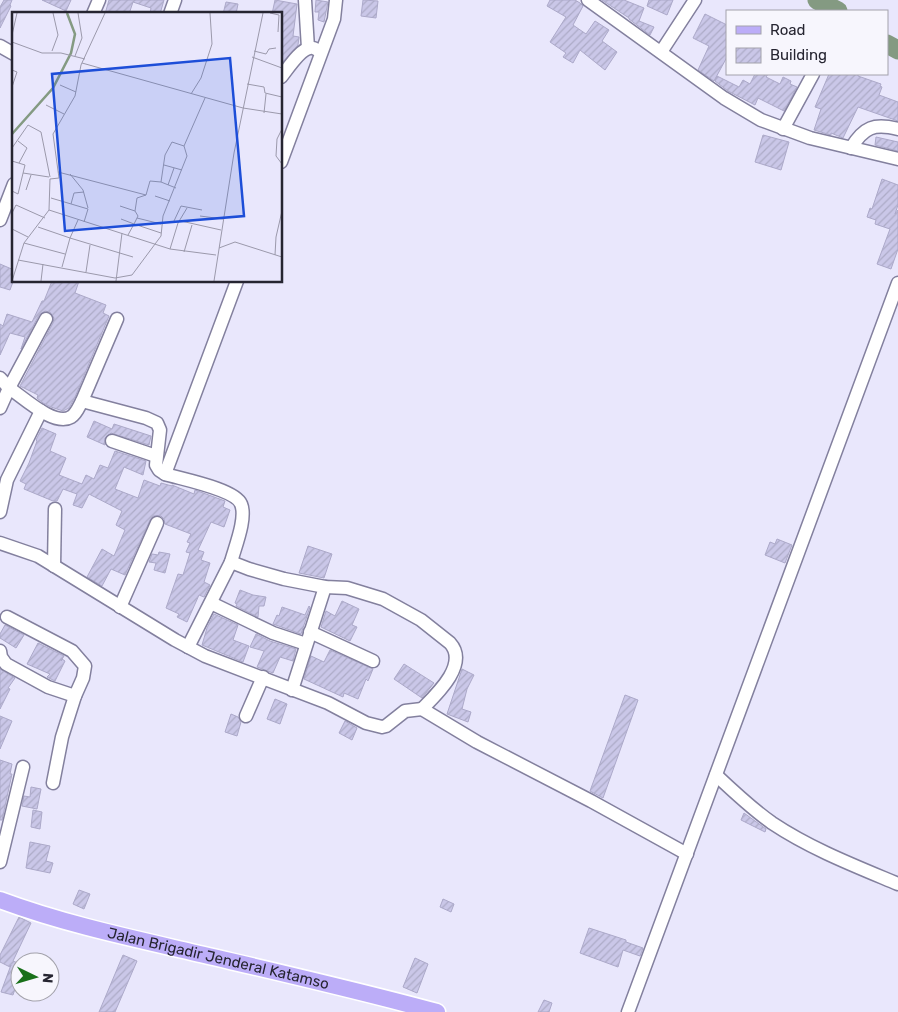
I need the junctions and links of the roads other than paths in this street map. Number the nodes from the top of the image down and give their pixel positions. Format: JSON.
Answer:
{"nodes":[{"id":1,"x":99,"y":0,"type":"edge"},
{"id":2,"x":175,"y":0,"type":"edge"},
{"id":3,"x":305,"y":0,"type":"edge"},
{"id":4,"x":336,"y":0,"type":"edge"},
{"id":5,"x":588,"y":0,"type":"edge"},
{"id":6,"x":696,"y":0,"type":"edge"},
{"id":7,"x":93,"y":12,"type":"edge"},
{"id":8,"x":171,"y":12,"type":"edge"},
{"id":9,"x":0,"y":46,"type":"edge"},
{"id":10,"x":308,"y":48,"type":"junction"},
{"id":11,"x":321,"y":52,"type":"junction"},
{"id":12,"x":661,"y":52,"type":"junction"},
{"id":13,"x":12,"y":53,"type":"edge"},
{"id":14,"x":812,"y":75,"type":"edge"},
{"id":15,"x":282,"y":76,"type":"edge"},
{"id":16,"x":784,"y":129,"type":"junction"},
{"id":17,"x":898,"y":129,"type":"edge"},
{"id":18,"x":851,"y":148,"type":"junction"},
{"id":19,"x":282,"y":159,"type":"edge"},
{"id":20,"x":898,"y":159,"type":"edge"},
{"id":21,"x":12,"y":189,"type":"edge"},
{"id":22,"x":0,"y":220,"type":"edge"},
{"id":23,"x":237,"y":282,"type":"edge"},
{"id":24,"x":898,"y":283,"type":"edge"},
{"id":25,"x":46,"y":318,"type":"dead end"},
{"id":26,"x":117,"y":319,"type":"dead end"},
{"id":27,"x":4,"y":383,"type":"edge"},
{"id":28,"x":82,"y":401,"type":"junction"},
{"id":29,"x":0,"y":408,"type":"edge"},
{"id":30,"x":41,"y":411,"type":"junction"},
{"id":31,"x":112,"y":441,"type":"dead end"},
{"id":32,"x":156,"y":456,"type":"junction"},
{"id":33,"x":166,"y":474,"type":"junction"},
{"id":34,"x":56,"y":509,"type":"dead end"},
{"id":35,"x":0,"y":512,"type":"edge"},
{"id":36,"x":157,"y":523,"type":"dead end"},
{"id":37,"x":0,"y":543,"type":"edge"},
{"id":38,"x":231,"y":562,"type":"junction"},
{"id":39,"x":54,"y":566,"type":"junction"},
{"id":40,"x":325,"y":587,"type":"junction"},
{"id":41,"x":211,"y":603,"type":"junction"},
{"id":42,"x":120,"y":607,"type":"junction"},
{"id":43,"x":7,"y":617,"type":"dead end"},
{"id":44,"x":308,"y":638,"type":"junction"},
{"id":45,"x":188,"y":647,"type":"junction"},
{"id":46,"x":0,"y":655,"type":"edge"},
{"id":47,"x":373,"y":661,"type":"dead end"},
{"id":48,"x":263,"y":677,"type":"junction"},
{"id":49,"x":292,"y":690,"type":"junction"},
{"id":50,"x":74,"y":696,"type":"junction"},
{"id":51,"x":422,"y":709,"type":"junction"},
{"id":52,"x":246,"y":716,"type":"dead end"},
{"id":53,"x":23,"y":768,"type":"dead end"},
{"id":54,"x":716,"y":775,"type":"junction"},
{"id":55,"x":53,"y":783,"type":"dead end"},
{"id":56,"x":687,"y":854,"type":"junction"},
{"id":57,"x":0,"y":862,"type":"edge"},
{"id":58,"x":898,"y":884,"type":"edge"},
{"id":59,"x":0,"y":900,"type":"edge"},
{"id":60,"x":437,"y":1012,"type":"edge"},
{"id":61,"x":628,"y":1012,"type":"edge"}],
"edges":[{"from":1,"to":7,"type":"street"},
{"from":2,"to":8,"type":"street"},
{"from":3,"to":10,"type":"street"},
{"from":4,"to":11,"type":"street"},
{"from":5,"to":12,"type":"street"},
{"from":6,"to":12,"type":"street"},
{"from":9,"to":13,"type":"street"},
{"from":10,"to":11,"type":"street"},
{"from":10,"to":15,"type":"street"},
{"from":11,"to":19,"type":"street"},
{"from":12,"to":16,"type":"street"},
{"from":14,"to":16,"type":"street"},
{"from":16,"to":18,"type":"street"},
{"from":17,"to":18,"type":"street"},
{"from":18,"to":20,"type":"street"},
{"from":21,"to":22,"type":"street"},
{"from":23,"to":33,"type":"street"},
{"from":24,"to":54,"type":"street"},
{"from":25,"to":27,"type":"street"},
{"from":26,"to":28,"type":"street"},
{"from":27,"to":29,"type":"street"},
{"from":27,"to":30,"type":"street"},
{"from":28,"to":30,"type":"street"},
{"from":28,"to":32,"type":"street"},
{"from":30,"to":35,"type":"street"},
{"from":31,"to":32,"type":"street"},
{"from":32,"to":33,"type":"street"},
{"from":33,"to":38,"type":"street"},
{"from":34,"to":39,"type":"street"},
{"from":36,"to":42,"type":"street"},
{"from":37,"to":39,"type":"street"},
{"from":38,"to":40,"type":"street"},
{"from":38,"to":41,"type":"street"},
{"from":39,"to":42,"type":"street"},
{"from":40,"to":44,"type":"street"},
{"from":40,"to":51,"type":"street"},
{"from":41,"to":44,"type":"street"},
{"from":41,"to":45,"type":"street"},
{"from":42,"to":45,"type":"street"},
{"from":43,"to":50,"type":"street"},
{"from":44,"to":47,"type":"street"},
{"from":44,"to":49,"type":"street"},
{"from":45,"to":48,"type":"street"},
{"from":46,"to":50,"type":"street"},
{"from":48,"to":49,"type":"street"},
{"from":48,"to":52,"type":"street"},
{"from":49,"to":51,"type":"street"},
{"from":50,"to":55,"type":"street"},
{"from":51,"to":56,"type":"street"},
{"from":53,"to":57,"type":"street"},
{"from":54,"to":56,"type":"street"},
{"from":54,"to":58,"type":"street"},
{"from":56,"to":61,"type":"street"},
{"from":59,"to":60,"type":"main road","name":"Jalan Brigadir Jenderal Katamso"}]}
